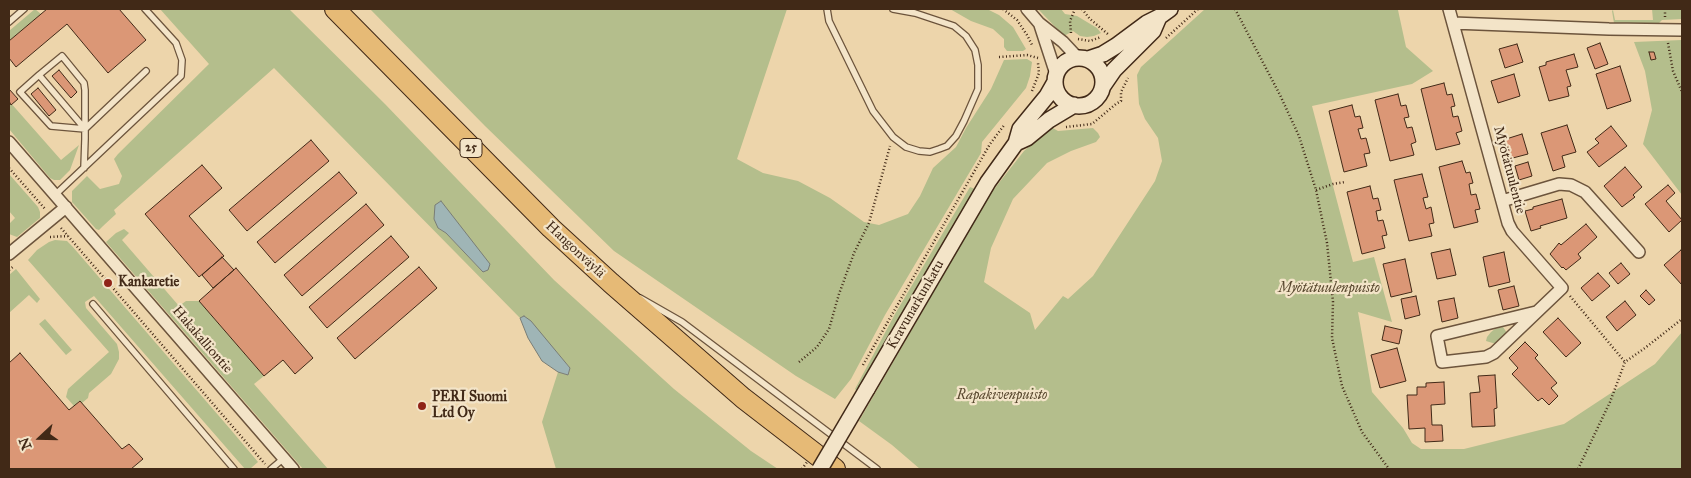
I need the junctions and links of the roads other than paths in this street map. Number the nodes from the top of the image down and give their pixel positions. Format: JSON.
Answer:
{"nodes":[{"id":1,"x":24,"y":9,"type":"edge"},
{"id":2,"x":145,"y":9,"type":"edge"},
{"id":3,"x":336,"y":9,"type":"edge"},
{"id":4,"x":827,"y":9,"type":"edge"},
{"id":5,"x":893,"y":9,"type":"edge"},
{"id":6,"x":1027,"y":9,"type":"edge"},
{"id":7,"x":1449,"y":9,"type":"edge"},
{"id":8,"x":1164,"y":13,"type":"edge"},
{"id":9,"x":9,"y":22,"type":"edge"},
{"id":10,"x":1453,"y":23,"type":"junction"},
{"id":11,"x":1039,"y":24,"type":"junction"},
{"id":12,"x":1682,"y":30,"type":"edge"},
{"id":13,"x":1082,"y":58,"type":"junction"},
{"id":14,"x":146,"y":70,"type":"dead end"},
{"id":15,"x":39,"y":75,"type":"junction"},
{"id":16,"x":1055,"y":78,"type":"junction"},
{"id":17,"x":1103,"y":86,"type":"junction"},
{"id":18,"x":1074,"y":105,"type":"junction"},
{"id":19,"x":85,"y":129,"type":"junction"},
{"id":20,"x":9,"y":142,"type":"edge"},
{"id":21,"x":1016,"y":143,"type":"junction"},
{"id":22,"x":84,"y":168,"type":"junction"},
{"id":23,"x":55,"y":195,"type":"junction"},
{"id":24,"x":1502,"y":200,"type":"junction"},
{"id":25,"x":66,"y":207,"type":"junction"},
{"id":26,"x":10,"y":252,"type":"edge"},
{"id":27,"x":1639,"y":252,"type":"dead end"},
{"id":28,"x":611,"y":283,"type":"junction"},
{"id":29,"x":93,"y":304,"type":"dead end"},
{"id":30,"x":1536,"y":312,"type":"junction"},
{"id":31,"x":284,"y":458,"type":"junction"},
{"id":32,"x":234,"y":469,"type":"edge"},
{"id":33,"x":270,"y":469,"type":"edge"},
{"id":34,"x":292,"y":469,"type":"edge"},
{"id":35,"x":820,"y":469,"type":"edge"},
{"id":36,"x":835,"y":469,"type":"edge"},
{"id":37,"x":877,"y":469,"type":"edge"}],
"edges":[{"from":1,"to":9,"type":"lane"},
{"from":2,"to":22,"type":"lane"},
{"from":3,"to":28,"type":"highway","name":"Hangonväylä","number":"25"},
{"from":4,"to":5,"type":"lane"},
{"from":6,"to":11,"type":"street"},
{"from":7,"to":10,"type":"street","name":"Myötätuulentie"},
{"from":8,"to":13,"type":"street"},
{"from":8,"to":17,"type":"street"},
{"from":10,"to":12,"type":"street"},
{"from":10,"to":24,"type":"street","name":"Myötätuulentie"},
{"from":11,"to":13,"type":"street"},
{"from":11,"to":16,"type":"street"},
{"from":13,"to":16,"type":"street"},
{"from":13,"to":17,"type":"street"},
{"from":14,"to":19,"type":"lane"},
{"from":15,"to":19,"type":"lane"},
{"from":15,"to":19,"type":"lane"},
{"from":15,"to":19,"type":"lane"},
{"from":16,"to":18,"type":"street"},
{"from":16,"to":21,"type":"street","name":"Kravunarkunkatu"},
{"from":17,"to":18,"type":"street"},
{"from":18,"to":21,"type":"street","name":"Kravunarkunkatu"},
{"from":19,"to":22,"type":"lane"},
{"from":20,"to":23,"type":"street","name":"Hakakalliontie"},
{"from":21,"to":35,"type":"street","name":"Kravunarkunkatu","bridge":true},
{"from":22,"to":23,"type":"lane"},
{"from":23,"to":25,"type":"street","name":"Hakakalliontie"},
{"from":24,"to":27,"type":"street"},
{"from":24,"to":30,"type":"street","name":"Myötätuulentie"},
{"from":25,"to":26,"type":"street"},
{"from":25,"to":31,"type":"street","name":"Hakakalliontie"},
{"from":28,"to":36,"type":"highway","name":"Hangonväylä","number":"25"},
{"from":28,"to":37,"type":"lane"},
{"from":29,"to":32,"type":"lane"},
{"from":30,"to":30,"type":"street"},
{"from":31,"to":33,"type":"lane"},
{"from":31,"to":34,"type":"street","name":"Hakakalliontie"}]}
